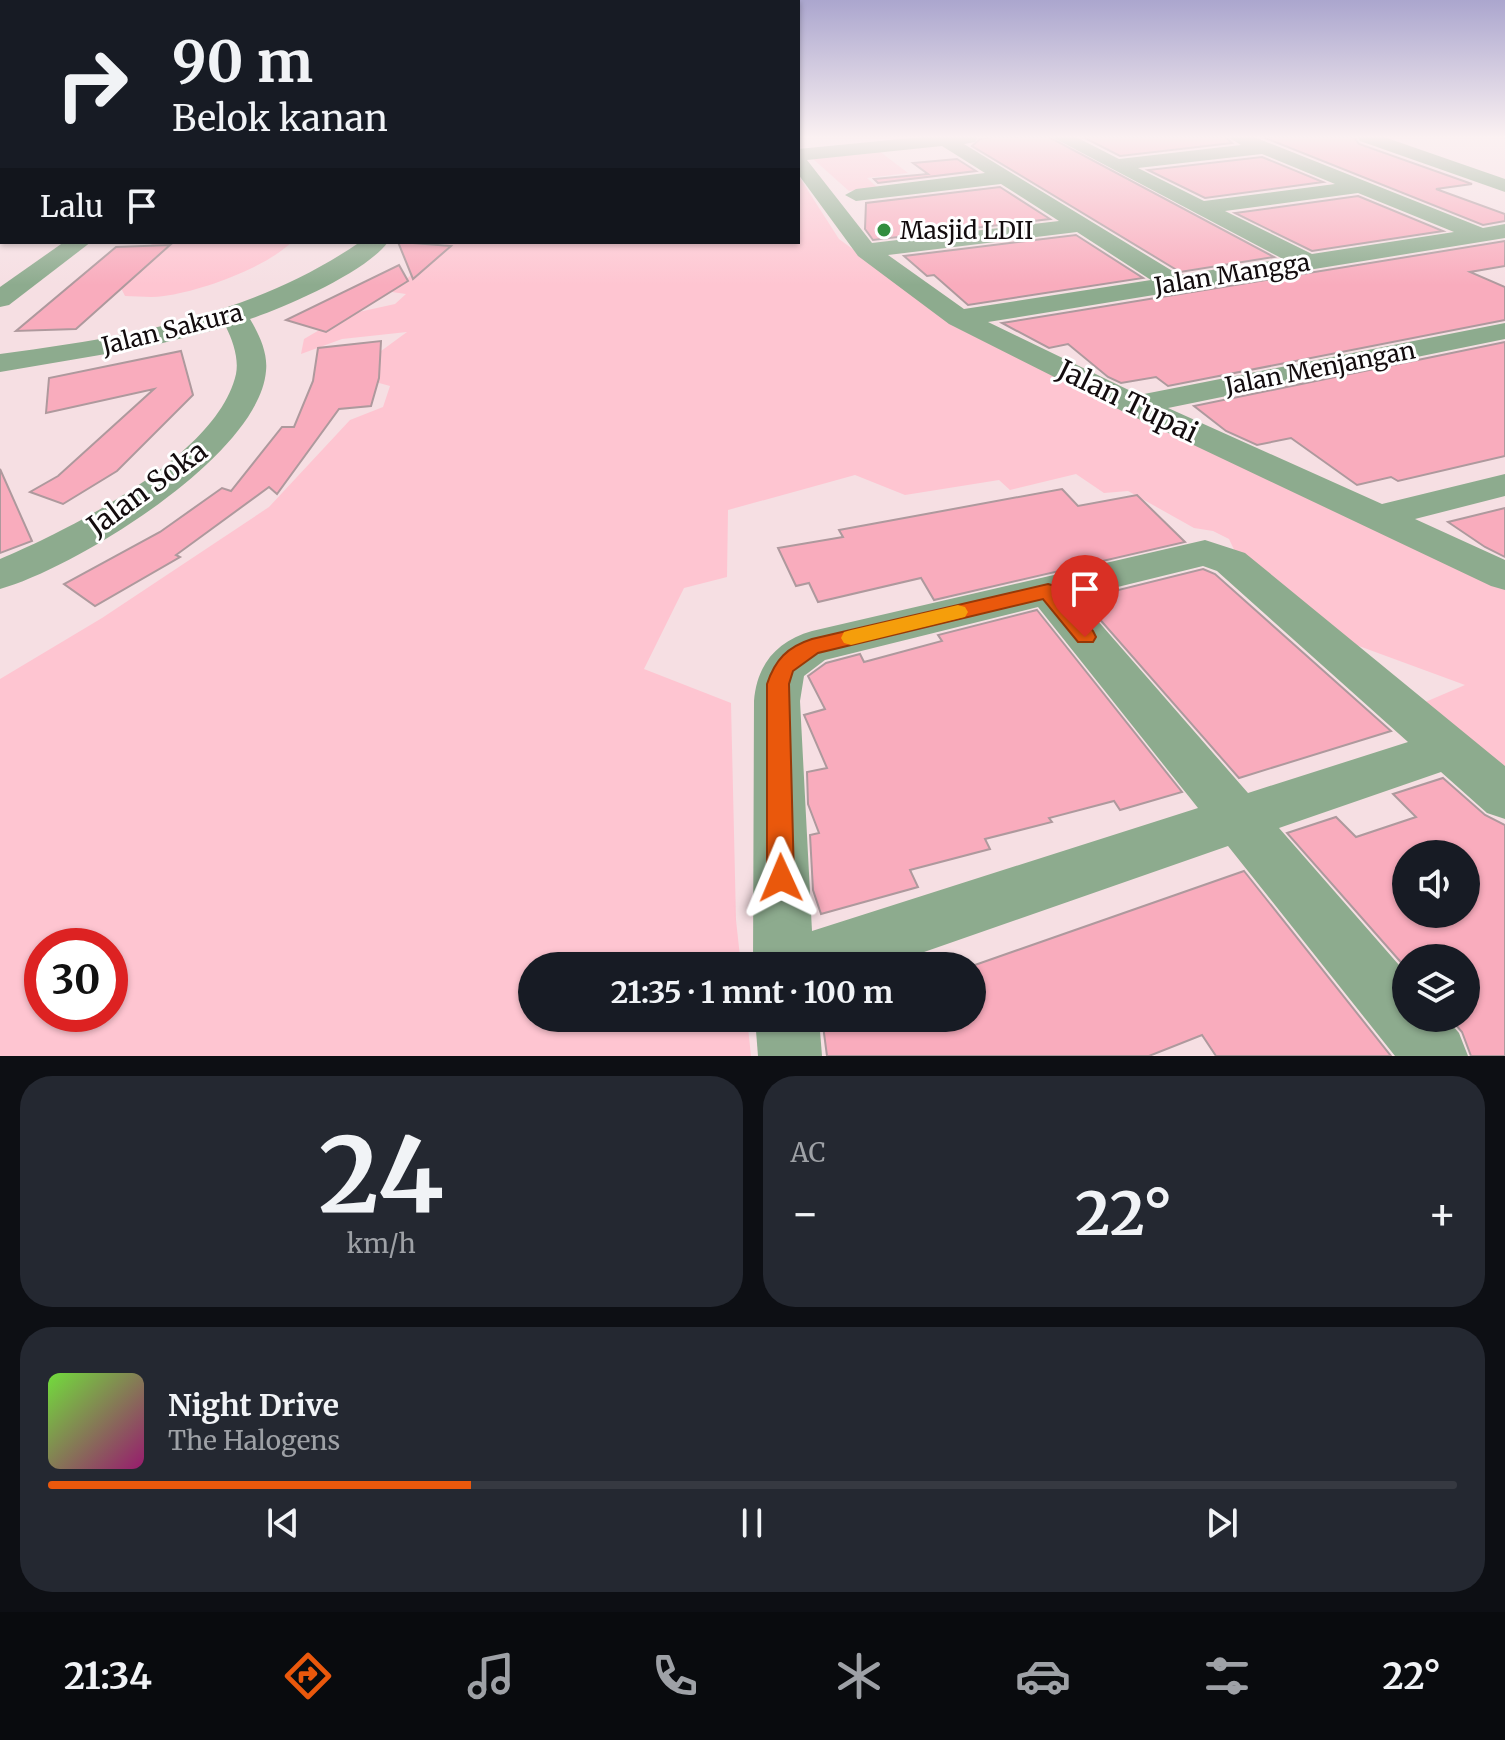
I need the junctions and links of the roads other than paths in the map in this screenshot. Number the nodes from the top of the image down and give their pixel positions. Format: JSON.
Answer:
{"nodes":[{"id":1,"x":817,"y":186,"type":"edge"},
{"id":2,"x":928,"y":186,"type":"edge"},
{"id":3,"x":1020,"y":186,"type":"edge"},
{"id":4,"x":1158,"y":186,"type":"edge"},
{"id":5,"x":1359,"y":187,"type":"joint"},
{"id":6,"x":856,"y":195,"type":"dead end"},
{"id":7,"x":1201,"y":208,"type":"junction"},
{"id":8,"x":1081,"y":225,"type":"junction"},
{"id":9,"x":1497,"y":237,"type":"edge"},
{"id":10,"x":76,"y":244,"type":"edge"},
{"id":11,"x":373,"y":244,"type":"edge"},
{"id":12,"x":866,"y":251,"type":"junction"},
{"id":13,"x":1308,"y":262,"type":"junction"},
{"id":14,"x":1174,"y":283,"type":"junction"},
{"id":15,"x":0,"y":299,"type":"edge"},
{"id":16,"x":235,"y":317,"type":"junction"},
{"id":17,"x":959,"y":318,"type":"junction"},
{"id":18,"x":1505,"y":331,"type":"edge"},
{"id":19,"x":0,"y":363,"type":"edge"},
{"id":20,"x":1135,"y":405,"type":"junction"},
{"id":21,"x":1505,"y":485,"type":"edge"},
{"id":22,"x":1378,"y":517,"type":"junction"},
{"id":23,"x":0,"y":575,"type":"edge"},
{"id":24,"x":1505,"y":576,"type":"edge"},
{"id":25,"x":1048,"y":591,"type":"junction"},
{"id":26,"x":1449,"y":749,"type":"junction"},
{"id":27,"x":1505,"y":797,"type":"edge"},
{"id":28,"x":1236,"y":820,"type":"junction"},
{"id":29,"x":783,"y":952,"type":"edge"},
{"id":30,"x":839,"y":952,"type":"edge"},
{"id":31,"x":788,"y":1032,"type":"edge"},
{"id":32,"x":790,"y":1056,"type":"edge"},
{"id":33,"x":1436,"y":1056,"type":"edge"}],
"edges":[{"from":1,"to":12,"type":"street","name":"Jalan Tupai"},
{"from":2,"to":6,"type":"street"},
{"from":3,"to":8,"type":"street"},
{"from":4,"to":7,"type":"street"},
{"from":5,"to":7,"type":"street"},
{"from":5,"to":9,"type":"street"},
{"from":7,"to":13,"type":"street"},
{"from":8,"to":12,"type":"street"},
{"from":8,"to":14,"type":"street"},
{"from":9,"to":13,"type":"street","name":"Jalan Mangga"},
{"from":10,"to":15,"type":"street"},
{"from":11,"to":16,"type":"street","name":"Jalan Sakura"},
{"from":12,"to":17,"type":"street","name":"Jalan Tupai"},
{"from":13,"to":14,"type":"street","name":"Jalan Mangga"},
{"from":14,"to":17,"type":"street","name":"Jalan Mangga"},
{"from":16,"to":19,"type":"street","name":"Jalan Sakura"},
{"from":16,"to":23,"type":"street","name":"Jalan Soka"},
{"from":17,"to":20,"type":"street","name":"Jalan Tupai"},
{"from":18,"to":20,"type":"street","name":"Jalan Menjangan"},
{"from":20,"to":22,"type":"street","name":"Jalan Tupai"},
{"from":21,"to":22,"type":"street"},
{"from":22,"to":24,"type":"street","name":"Jalan Tupai"},
{"from":25,"to":26,"type":"street"},
{"from":25,"to":28,"type":"street"},
{"from":25,"to":29,"type":"street"},
{"from":26,"to":27,"type":"street"},
{"from":26,"to":28,"type":"street"},
{"from":28,"to":30,"type":"street"},
{"from":28,"to":33,"type":"street"},
{"from":31,"to":32,"type":"street"}]}
